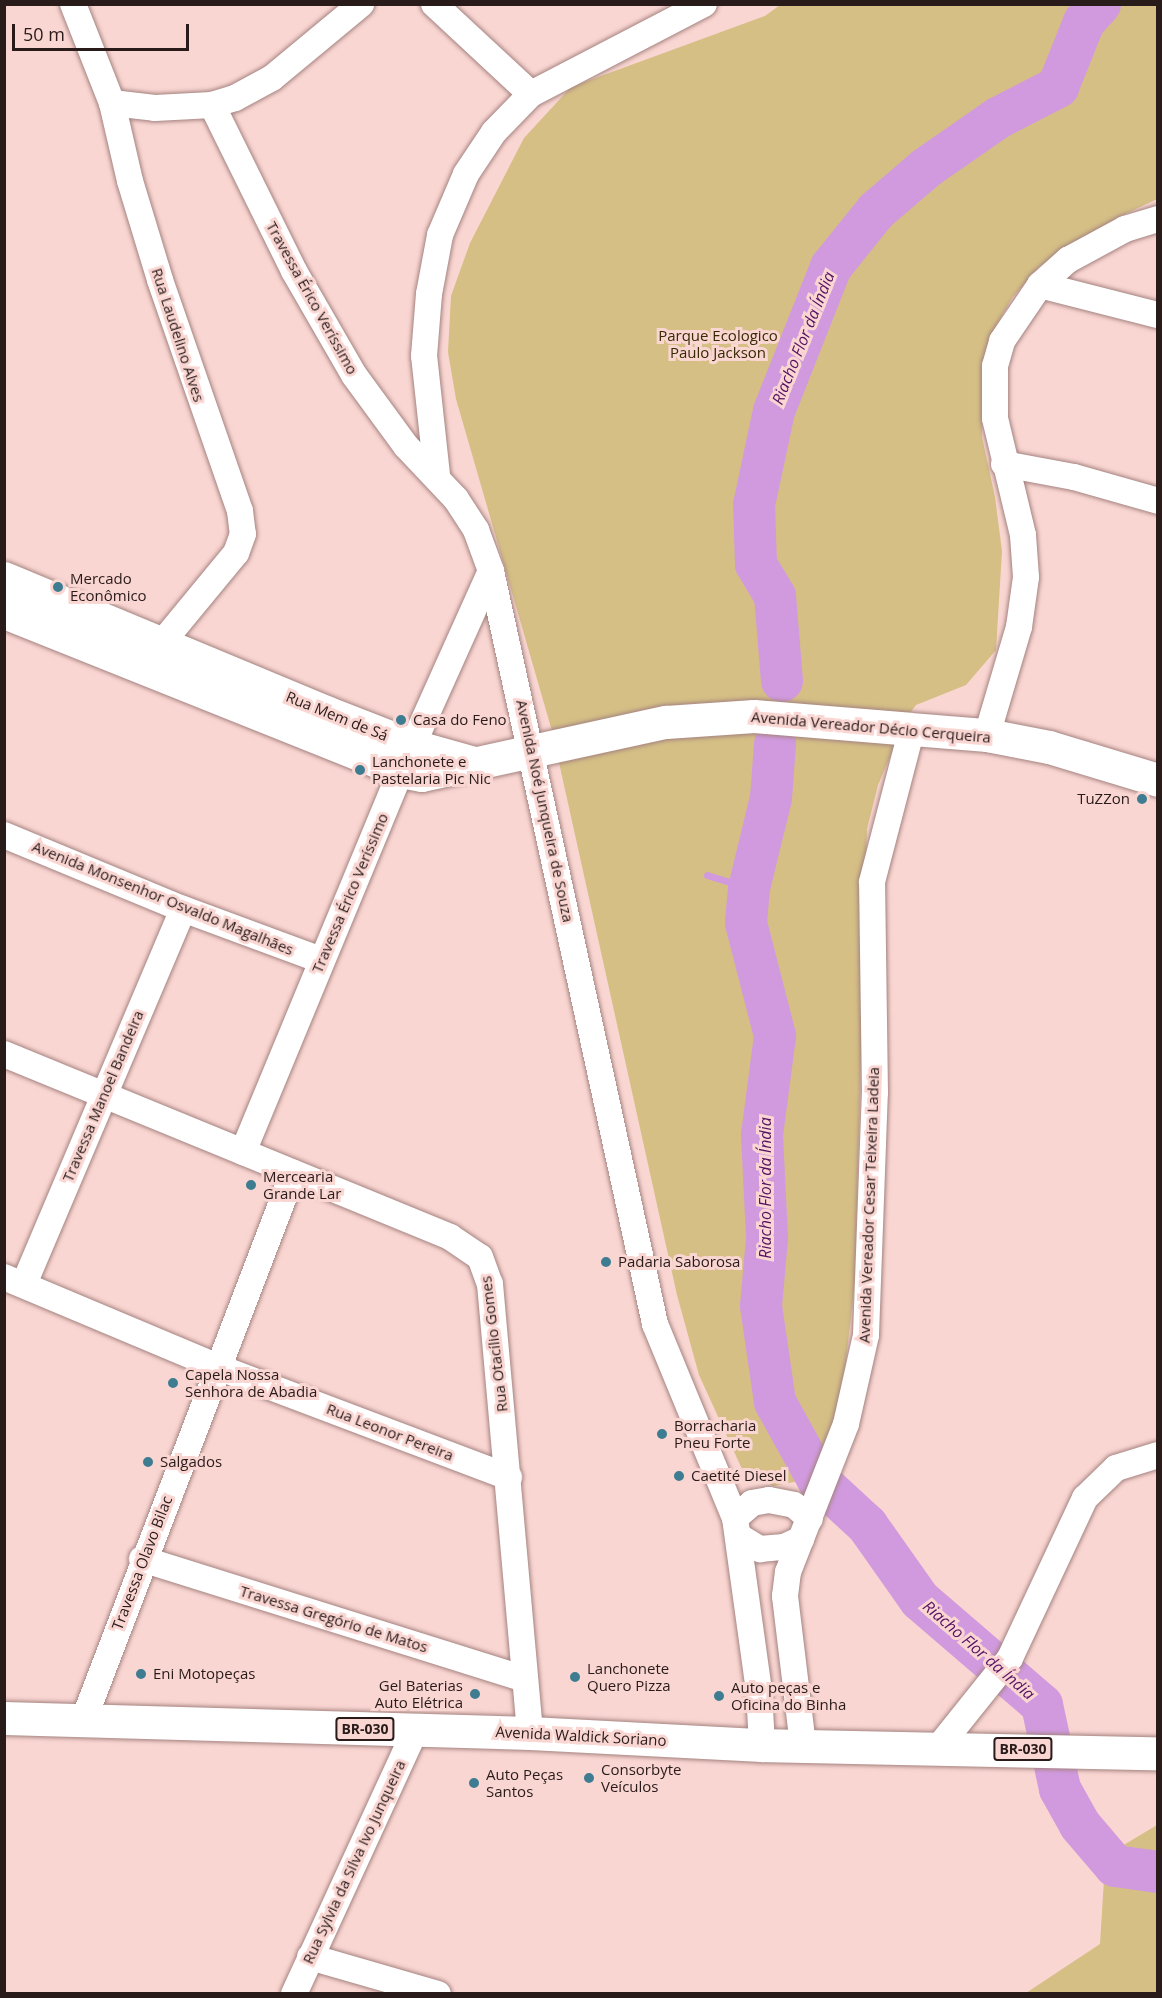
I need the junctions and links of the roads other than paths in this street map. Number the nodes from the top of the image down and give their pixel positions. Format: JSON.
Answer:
{"nodes":[{"id":1,"x":73,"y":4,"type":"edge"},
{"id":2,"x":361,"y":4,"type":"edge"},
{"id":3,"x":434,"y":4,"type":"edge"},
{"id":4,"x":704,"y":4,"type":"edge"},
{"id":5,"x":531,"y":94,"type":"junction"},
{"id":6,"x":112,"y":103,"type":"junction"},
{"id":7,"x":212,"y":105,"type":"junction"},
{"id":8,"x":1158,"y":219,"type":"edge"},
{"id":9,"x":1040,"y":285,"type":"junction"},
{"id":10,"x":1158,"y":315,"type":"edge"},
{"id":11,"x":1004,"y":464,"type":"junction"},
{"id":12,"x":437,"y":475,"type":"junction"},
{"id":13,"x":1158,"y":501,"type":"edge"},
{"id":14,"x":491,"y":571,"type":"junction"},
{"id":15,"x":4,"y":578,"type":"edge"},
{"id":16,"x":4,"y":612,"type":"edge"},
{"id":17,"x":149,"y":650,"type":"junction"},
{"id":18,"x":912,"y":728,"type":"junction"},
{"id":19,"x":987,"y":735,"type":"junction"},
{"id":20,"x":532,"y":749,"type":"junction"},
{"id":21,"x":407,"y":758,"type":"junction"},
{"id":22,"x":474,"y":762,"type":"joint"},
{"id":23,"x":1158,"y":780,"type":"edge"},
{"id":24,"x":4,"y":835,"type":"edge"},
{"id":25,"x":183,"y":909,"type":"junction"},
{"id":26,"x":321,"y":960,"type":"junction"},
{"id":27,"x":4,"y":1054,"type":"edge"},
{"id":28,"x":101,"y":1096,"type":"junction"},
{"id":29,"x":243,"y":1152,"type":"junction"},
{"id":30,"x":293,"y":1173,"type":"junction"},
{"id":31,"x":14,"y":1280,"type":"edge"},
{"id":32,"x":220,"y":1368,"type":"junction"},
{"id":33,"x":1158,"y":1455,"type":"edge"},
{"id":34,"x":509,"y":1477,"type":"junction"},
{"id":35,"x":736,"y":1527,"type":"junction"},
{"id":36,"x":806,"y":1529,"type":"junction"},
{"id":37,"x":142,"y":1559,"type":"junction"},
{"id":38,"x":525,"y":1679,"type":"junction"},
{"id":39,"x":4,"y":1718,"type":"edge"},
{"id":40,"x":84,"y":1719,"type":"junction"},
{"id":41,"x":415,"y":1731,"type":"junction"},
{"id":42,"x":530,"y":1733,"type":"junction"},
{"id":43,"x":762,"y":1745,"type":"junction"},
{"id":44,"x":803,"y":1745,"type":"junction"},
{"id":45,"x":938,"y":1748,"type":"junction"},
{"id":46,"x":1158,"y":1753,"type":"edge"},
{"id":47,"x":310,"y":1957,"type":"junction"},
{"id":48,"x":294,"y":1994,"type":"edge"},
{"id":49,"x":438,"y":1994,"type":"edge"}],
"edges":[{"from":1,"to":6,"type":"street","name":"Rua Laudelino Alves"},
{"from":2,"to":7,"type":"street"},
{"from":3,"to":5,"type":"street"},
{"from":4,"to":5,"type":"street","name":"Avenida Noé Junqueira de Souza"},
{"from":5,"to":12,"type":"street","name":"Avenida Noé Junqueira de Souza"},
{"from":6,"to":7,"type":"street"},
{"from":6,"to":17,"type":"street","name":"Rua Laudelino Alves"},
{"from":7,"to":12,"type":"street","name":"Travessa Érico Veríssimo"},
{"from":8,"to":9,"type":"street"},
{"from":9,"to":10,"type":"street"},
{"from":9,"to":11,"type":"street"},
{"from":11,"to":13,"type":"street"},
{"from":11,"to":19,"type":"street"},
{"from":12,"to":14,"type":"street","name":"Avenida Noé Junqueira de Souza"},
{"from":14,"to":20,"type":"street","name":"Avenida Noé Junqueira de Souza"},
{"from":14,"to":21,"type":"street","name":"Travessa Érico Veríssimo"},
{"from":15,"to":17,"type":"street","name":"Rua Mem de Sá"},
{"from":16,"to":17,"type":"street","name":"Rua Mem de Sá"},
{"from":17,"to":21,"type":"street","name":"Rua Mem de Sá"},
{"from":18,"to":19,"type":"street","name":"Avenida Vereador Décio Cerqueira"},
{"from":18,"to":20,"type":"street","name":"Avenida Vereador Décio Cerqueira"},
{"from":18,"to":36,"type":"street","name":"Avenida Vereador Cesar Teixeira Ladeia"},
{"from":19,"to":23,"type":"street","name":"Avenida Vereador Décio Cerqueira"},
{"from":20,"to":22,"type":"street","name":"Avenida Vereador Décio Cerqueira"},
{"from":20,"to":35,"type":"street","name":"Avenida Noé Junqueira de Souza"},
{"from":21,"to":22,"type":"street","name":"Rua Mem de Sá"},
{"from":21,"to":26,"type":"street","name":"Travessa Érico Veríssimo"},
{"from":24,"to":25,"type":"street","name":"Avenida Monsenhor Osvaldo Magalhães"},
{"from":25,"to":26,"type":"street","name":"Avenida Monsenhor Osvaldo Magalhães"},
{"from":25,"to":28,"type":"street","name":"Travessa Manoel Bandeira"},
{"from":26,"to":29,"type":"street","name":"Travessa Érico Veríssimo"},
{"from":27,"to":28,"type":"street","name":"Rua Otacílio Gomes"},
{"from":28,"to":29,"type":"street","name":"Rua Otacílio Gomes"},
{"from":28,"to":31,"type":"street","name":"Travessa Manoel Bandeira"},
{"from":29,"to":30,"type":"street","name":"Rua Otacílio Gomes"},
{"from":30,"to":32,"type":"street","name":"Travessa Olavo Bilac"},
{"from":30,"to":34,"type":"street","name":"Rua Otacílio Gomes"},
{"from":31,"to":32,"type":"street","name":"Rua Leonor Pereira"},
{"from":32,"to":34,"type":"street","name":"Rua Leonor Pereira"},
{"from":32,"to":37,"type":"street","name":"Travessa Olavo Bilac"},
{"from":33,"to":45,"type":"street"},
{"from":34,"to":38,"type":"street","name":"Rua Otacílio Gomes"},
{"from":35,"to":36,"type":"street"},
{"from":35,"to":36,"type":"street"},
{"from":35,"to":43,"type":"street","name":"Avenida Noé Junqueira de Souza"},
{"from":36,"to":44,"type":"street","name":"Avenida Vereador Cesar Teixeira Ladeia"},
{"from":37,"to":38,"type":"street","name":"Travessa Gregório de Matos"},
{"from":37,"to":40,"type":"street","name":"Travessa Olavo Bilac"},
{"from":38,"to":42,"type":"street","name":"Rua Otacílio Gomes"},
{"from":39,"to":40,"type":"street","name":"Avenida Waldick Soriano","number":"BR-030"},
{"from":40,"to":41,"type":"street","name":"Avenida Waldick Soriano","number":"BR-030"},
{"from":41,"to":42,"type":"street","name":"Avenida Waldick Soriano","number":"BR-030"},
{"from":41,"to":47,"type":"street","name":"Rua Sylvia da Silva Ivo Junqueira"},
{"from":42,"to":43,"type":"street","name":"Avenida Waldick Soriano","number":"BR-030"},
{"from":43,"to":44,"type":"street","name":"Avenida Waldick Soriano","number":"BR-030"},
{"from":44,"to":45,"type":"street","name":"Avenida Waldick Soriano","number":"BR-030"},
{"from":45,"to":46,"type":"street","name":"Avenida Waldick Soriano","number":"BR-030"},
{"from":47,"to":48,"type":"street","name":"Rua Sylvia da Silva Ivo Junqueira"},
{"from":47,"to":49,"type":"street"}]}
